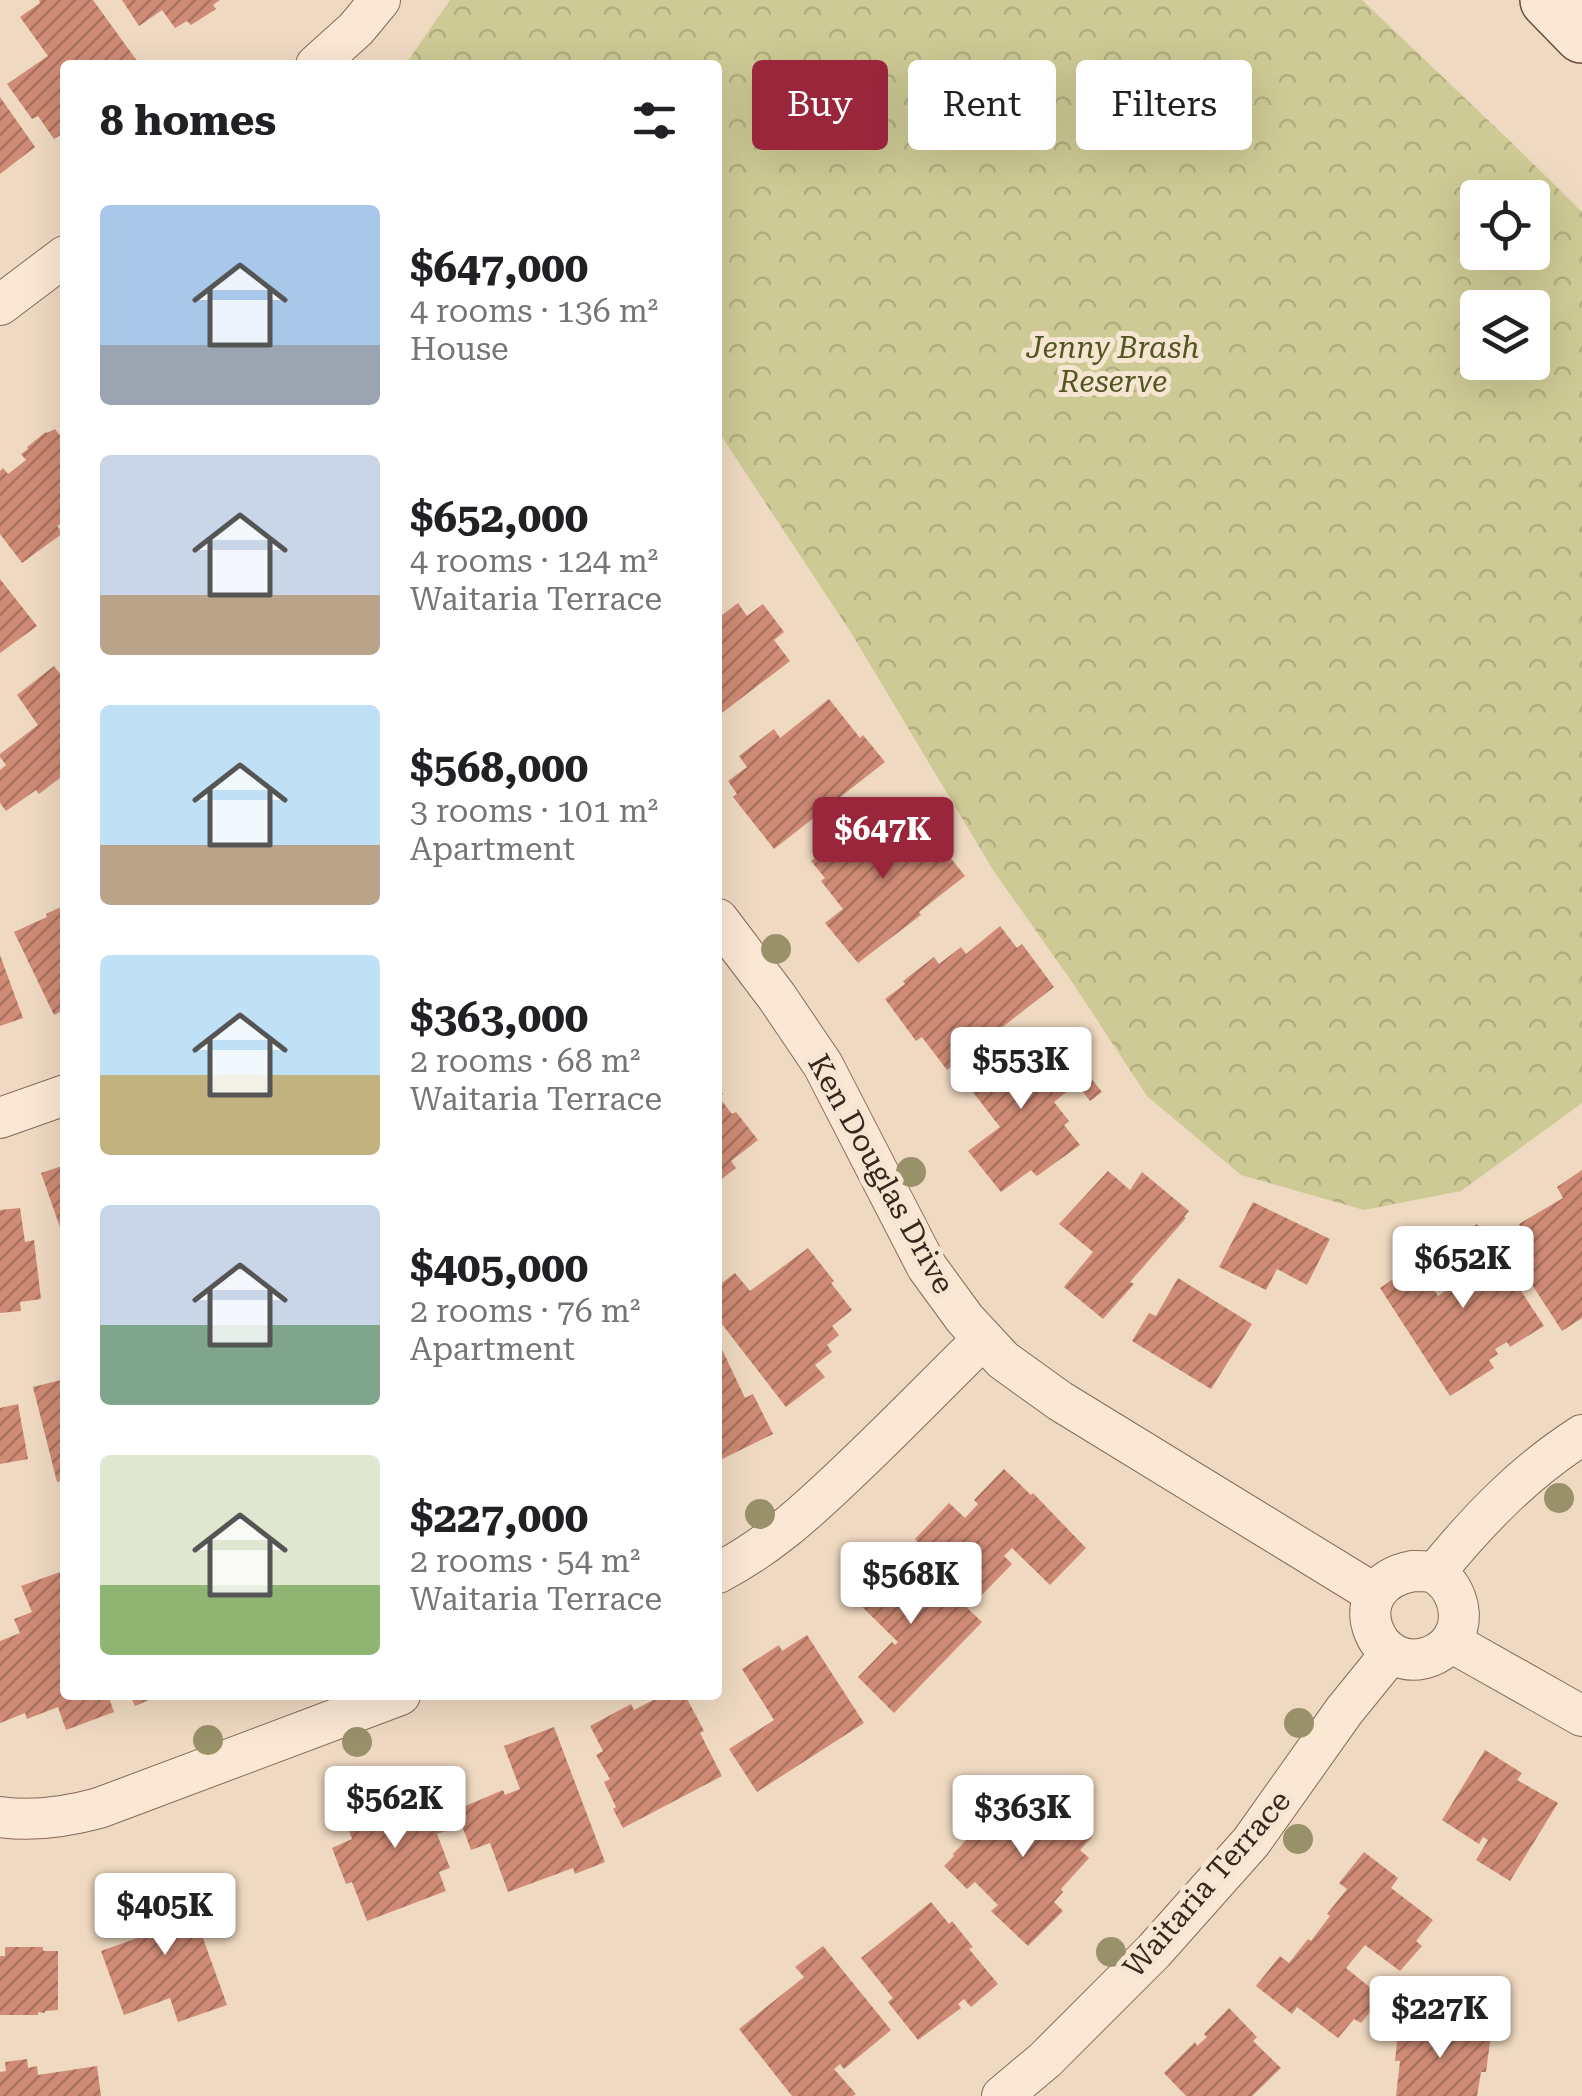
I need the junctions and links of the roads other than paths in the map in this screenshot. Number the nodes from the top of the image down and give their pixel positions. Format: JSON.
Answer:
{"nodes":[{"id":1,"x":380,"y":0,"type":"edge"},
{"id":2,"x":1548,"y":0,"type":"edge"},
{"id":3,"x":1582,"y":35,"type":"edge"},
{"id":4,"x":322,"y":60,"type":"edge"},
{"id":5,"x":60,"y":260,"type":"edge"},
{"id":6,"x":0,"y":305,"type":"edge"},
{"id":7,"x":722,"y":925,"type":"edge"},
{"id":8,"x":60,"y":1096,"type":"edge"},
{"id":9,"x":0,"y":1118,"type":"edge"},
{"id":10,"x":983,"y":1339,"type":"junction"},
{"id":11,"x":1582,"y":1435,"type":"edge"},
{"id":12,"x":722,"y":1571,"type":"edge"},
{"id":13,"x":1435,"y":1573,"type":"junction"},
{"id":14,"x":1375,"y":1594,"type":"junction"},
{"id":15,"x":1451,"y":1642,"type":"junction"},
{"id":16,"x":1390,"y":1652,"type":"junction"},
{"id":17,"x":387,"y":1700,"type":"edge"},
{"id":18,"x":1582,"y":1716,"type":"edge"},
{"id":19,"x":0,"y":1817,"type":"edge"},
{"id":20,"x":1002,"y":2096,"type":"edge"}],
"edges":[{"from":1,"to":4,"type":"street"},
{"from":2,"to":3,"type":"street"},
{"from":5,"to":6,"type":"street"},
{"from":7,"to":10,"type":"street","name":"Ken Douglas Drive"},
{"from":8,"to":9,"type":"street"},
{"from":10,"to":12,"type":"street"},
{"from":10,"to":14,"type":"street","name":"Ken Douglas Drive"},
{"from":11,"to":13,"type":"street"},
{"from":13,"to":14,"type":"street"},
{"from":13,"to":15,"type":"street"},
{"from":14,"to":16,"type":"street"},
{"from":15,"to":16,"type":"street"},
{"from":15,"to":18,"type":"street"},
{"from":16,"to":20,"type":"street","name":"Waitaria Terrace"},
{"from":17,"to":19,"type":"street"}]}
